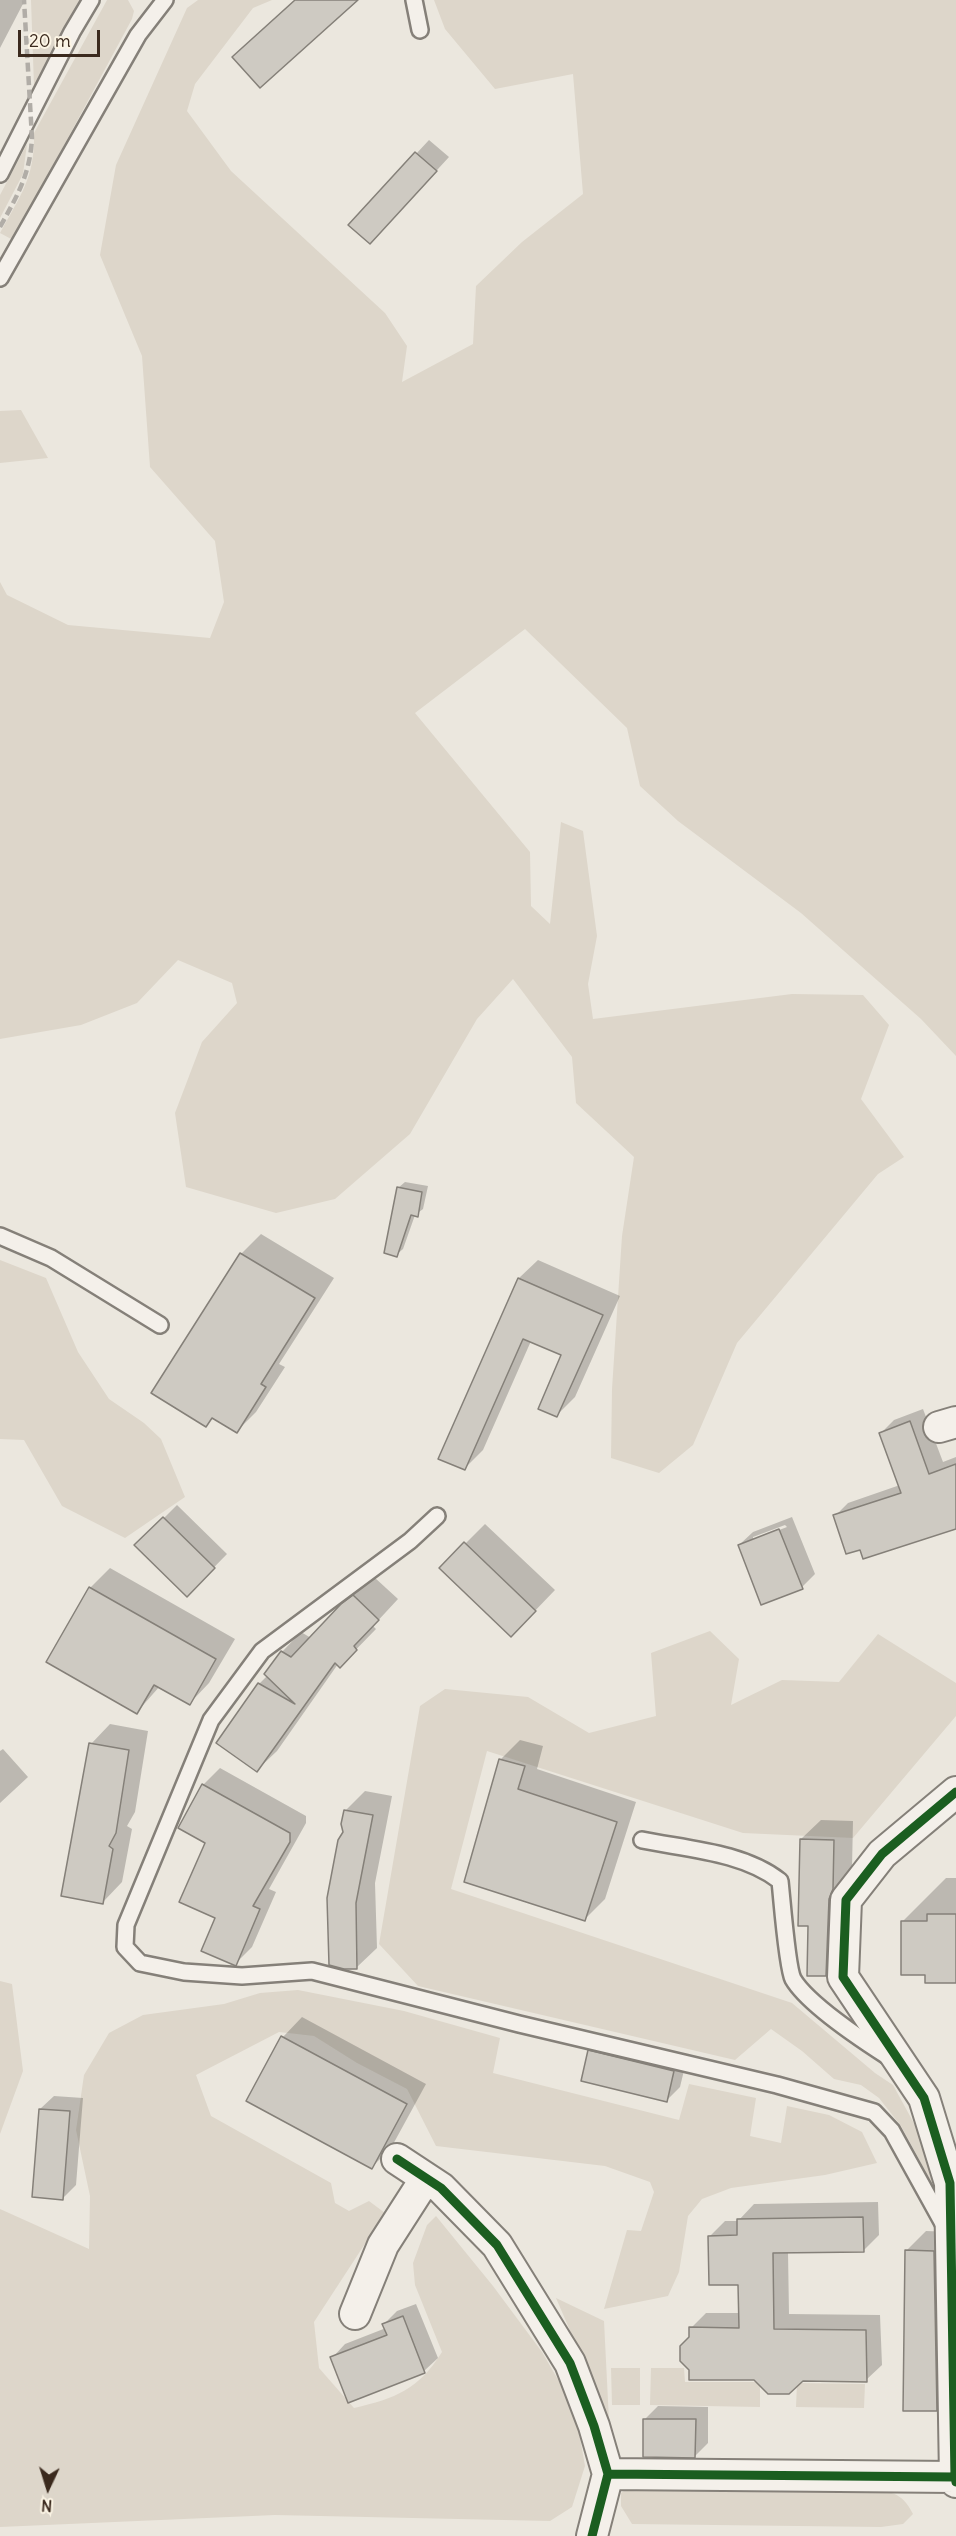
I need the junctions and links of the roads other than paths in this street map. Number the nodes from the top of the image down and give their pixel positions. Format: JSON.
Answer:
{"nodes":[{"id":1,"x":91,"y":0,"type":"edge"},
{"id":2,"x":165,"y":0,"type":"edge"},
{"id":3,"x":414,"y":0,"type":"edge"},
{"id":4,"x":420,"y":30,"type":"dead end"},
{"id":5,"x":0,"y":174,"type":"edge"},
{"id":6,"x":6,"y":252,"type":"edge"},
{"id":7,"x":0,"y":278,"type":"edge"},
{"id":8,"x":0,"y":1236,"type":"edge"},
{"id":9,"x":160,"y":1325,"type":"dead end"},
{"id":10,"x":437,"y":1516,"type":"dead end"},
{"id":11,"x":956,"y":1792,"type":"edge"},
{"id":12,"x":642,"y":1840,"type":"dead end"},
{"id":13,"x":902,"y":2065,"type":"junction"},
{"id":14,"x":397,"y":2159,"type":"dead end"},
{"id":15,"x":426,"y":2178,"type":"junction"},
{"id":16,"x":951,"y":2237,"type":"junction"},
{"id":17,"x":355,"y":2314,"type":"dead end"},
{"id":18,"x":608,"y":2474,"type":"junction"},
{"id":19,"x":955,"y":2480,"type":"edge"},
{"id":20,"x":592,"y":2536,"type":"edge"}],
"edges":[{"from":1,"to":5,"type":"lane"},
{"from":2,"to":6,"type":"lane"},
{"from":3,"to":4,"type":"lane"},
{"from":6,"to":7,"type":"lane"},
{"from":8,"to":9,"type":"lane"},
{"from":10,"to":16,"type":"lane"},
{"from":11,"to":13,"type":"street"},
{"from":12,"to":13,"type":"lane"},
{"from":13,"to":16,"type":"street"},
{"from":14,"to":15,"type":"street"},
{"from":15,"to":17,"type":"street"},
{"from":15,"to":18,"type":"street"},
{"from":16,"to":19,"type":"street"},
{"from":18,"to":19,"type":"street"},
{"from":18,"to":20,"type":"street"}]}
